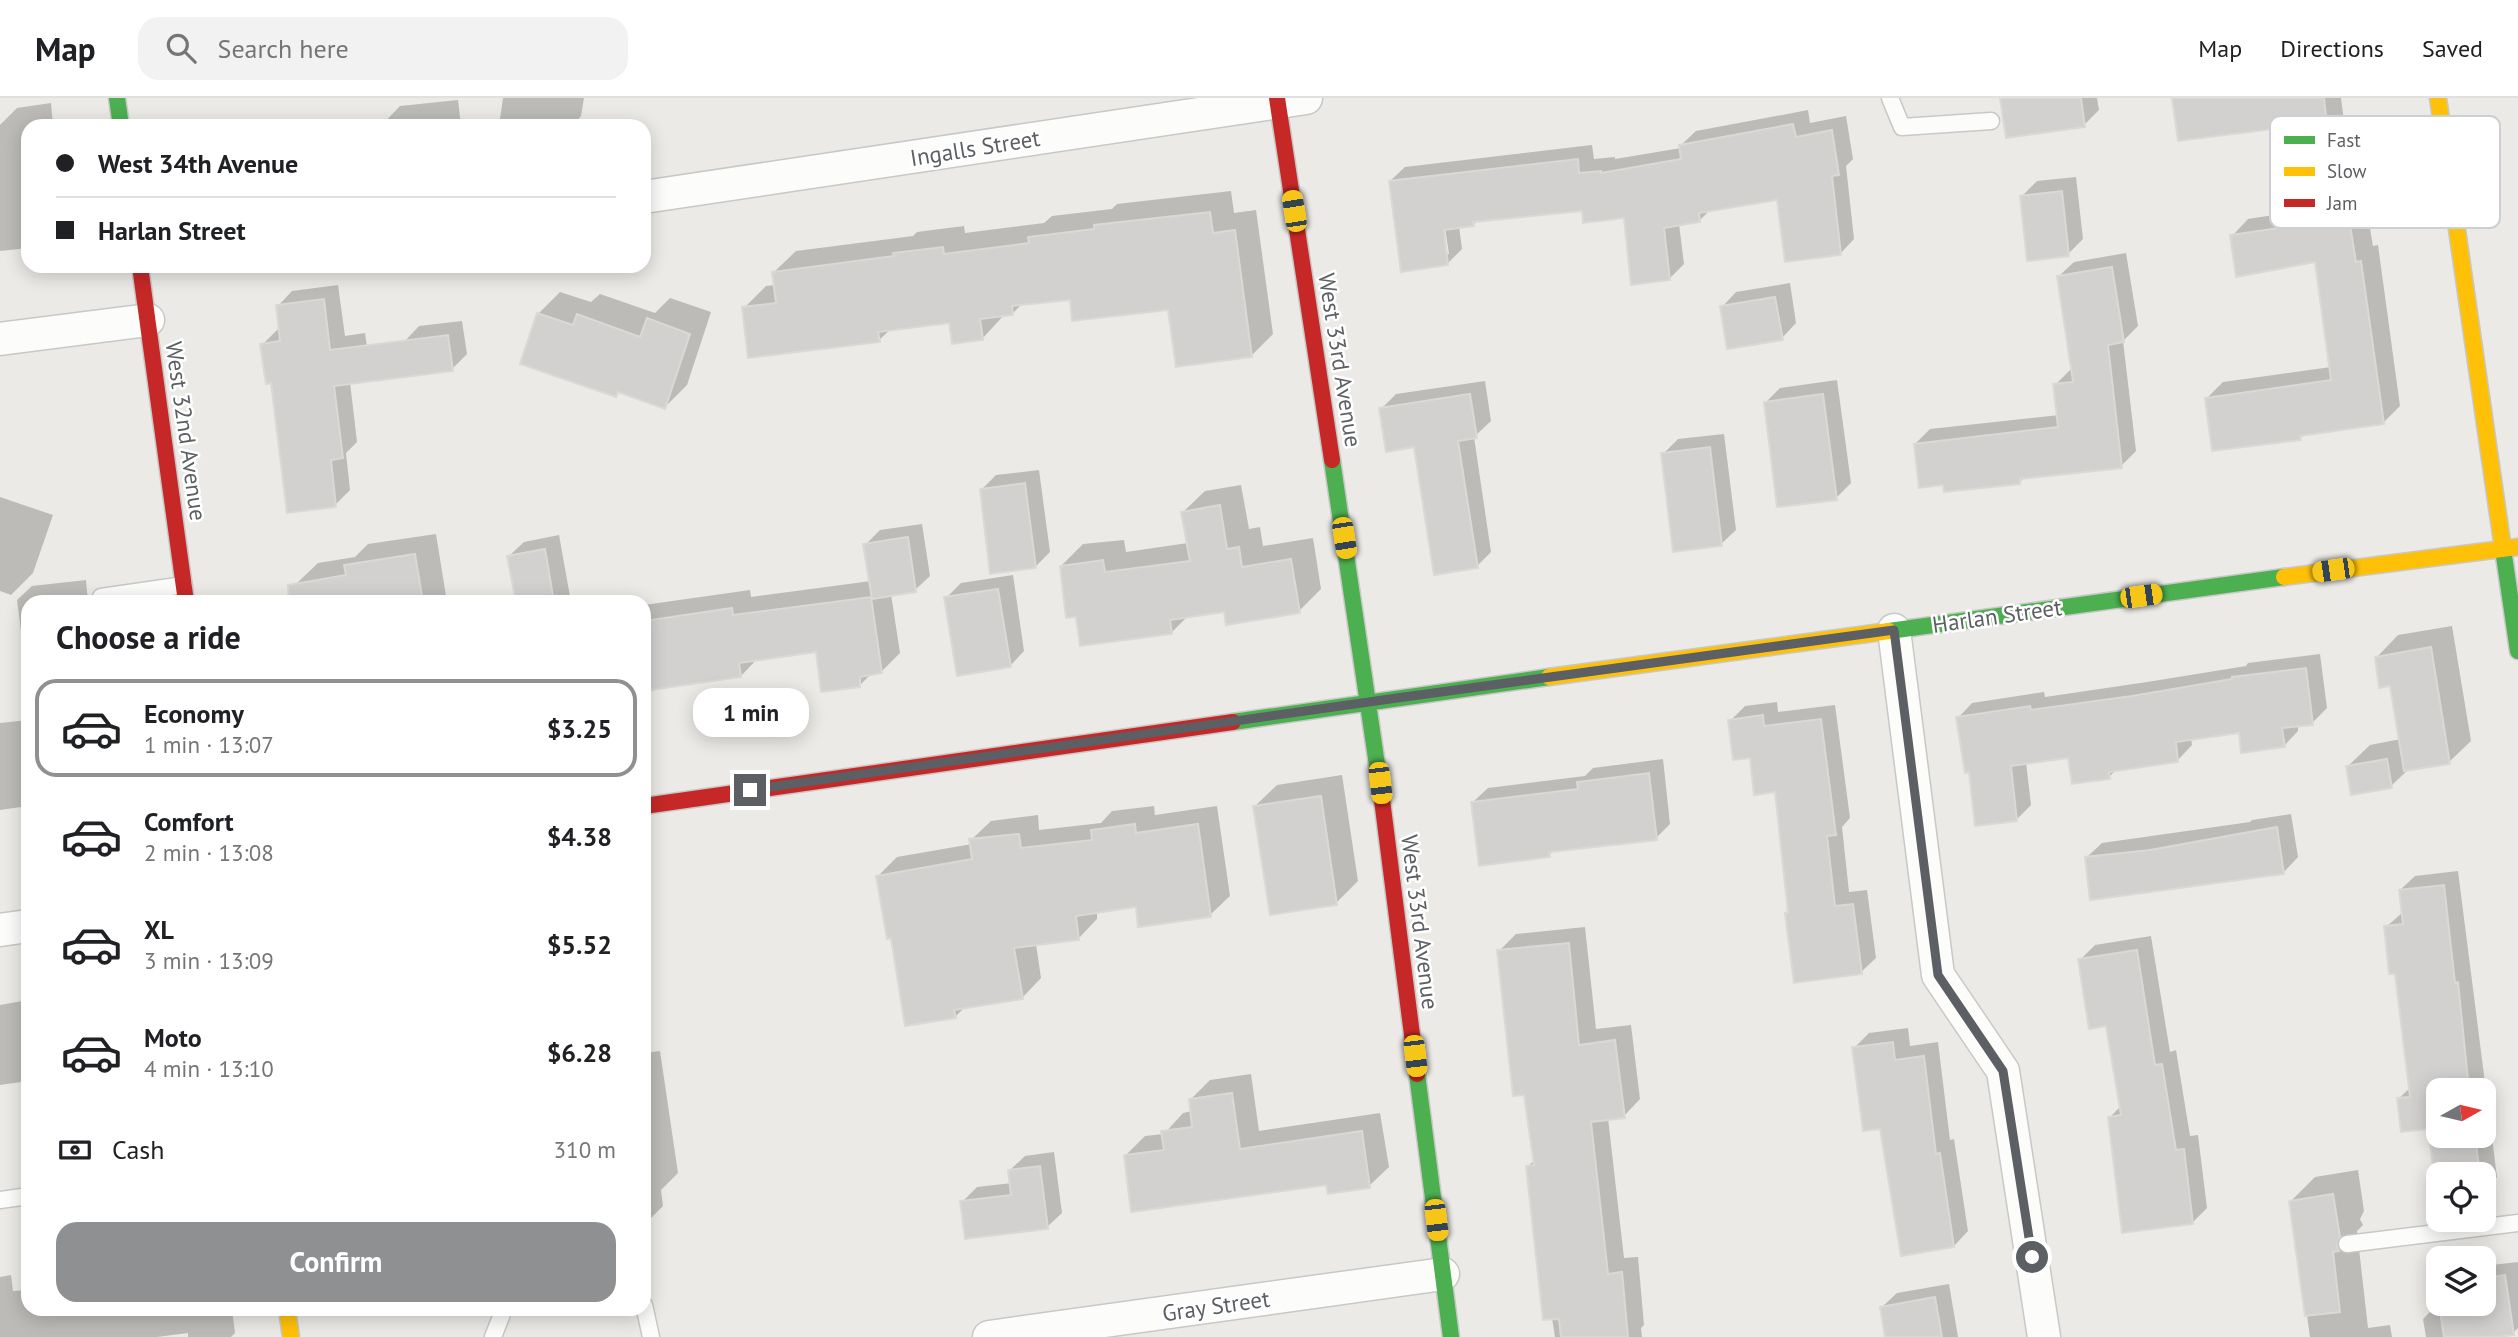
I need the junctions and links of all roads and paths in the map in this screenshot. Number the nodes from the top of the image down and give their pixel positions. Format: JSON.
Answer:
{"nodes":[{"id":1,"x":117,"y":98,"type":"edge"},
{"id":2,"x":1890,"y":98,"type":"edge"},
{"id":3,"x":2438,"y":98,"type":"edge"},
{"id":4,"x":1287,"y":99,"type":"edge"},
{"id":5,"x":2441,"y":116,"type":"edge"},
{"id":6,"x":120,"y":119,"type":"edge"},
{"id":7,"x":1991,"y":121,"type":"dead end"},
{"id":8,"x":651,"y":196,"type":"edge"},
{"id":9,"x":2459,"y":228,"type":"edge"},
{"id":10,"x":142,"y":273,"type":"edge"},
{"id":11,"x":148,"y":320,"type":"junction"},
{"id":12,"x":0,"y":339,"type":"edge"},
{"id":13,"x":2511,"y":548,"type":"edge"},
{"id":14,"x":184,"y":585,"type":"junction"},
{"id":15,"x":115,"y":595,"type":"edge"},
{"id":16,"x":185,"y":595,"type":"edge"},
{"id":17,"x":1894,"y":630,"type":"junction"},
{"id":18,"x":2518,"y":651,"type":"edge"},
{"id":19,"x":1369,"y":702,"type":"junction"},
{"id":20,"x":651,"y":805,"type":"edge"},
{"id":21,"x":21,"y":927,"type":"edge"},
{"id":22,"x":0,"y":930,"type":"edge"},
{"id":23,"x":21,"y":1197,"type":"edge"},
{"id":24,"x":0,"y":1200,"type":"edge"},
{"id":25,"x":2518,"y":1223,"type":"edge"},
{"id":26,"x":2347,"y":1244,"type":"dead end"},
{"id":27,"x":1443,"y":1274,"type":"junction"},
{"id":28,"x":288,"y":1316,"type":"edge"},
{"id":29,"x":502,"y":1316,"type":"edge"},
{"id":30,"x":646,"y":1316,"type":"edge"},
{"id":31,"x":291,"y":1337,"type":"edge"},
{"id":32,"x":493,"y":1337,"type":"edge"},
{"id":33,"x":651,"y":1337,"type":"edge"},
{"id":34,"x":989,"y":1337,"type":"edge"},
{"id":35,"x":1451,"y":1337,"type":"edge"},
{"id":36,"x":2044,"y":1337,"type":"edge"}],
"edges":[{"from":1,"to":6,"type":"street"},
{"from":2,"to":7,"type":"lane"},
{"from":3,"to":5,"type":"street"},
{"from":4,"to":8,"type":"street","name":"Ingalls Street"},
{"from":4,"to":19,"type":"street","name":"West 33rd Avenue"},
{"from":9,"to":13,"type":"street"},
{"from":10,"to":11,"type":"street","name":"West 32nd Avenue"},
{"from":11,"to":12,"type":"street"},
{"from":11,"to":14,"type":"street","name":"West 32nd Avenue"},
{"from":13,"to":17,"type":"street","name":"Harlan Street"},
{"from":13,"to":18,"type":"street"},
{"from":14,"to":15,"type":"lane"},
{"from":14,"to":16,"type":"street","name":"West 32nd Avenue"},
{"from":17,"to":19,"type":"street","name":"Harlan Street"},
{"from":17,"to":36,"type":"street"},
{"from":19,"to":20,"type":"street","name":"Harlan Street"},
{"from":19,"to":27,"type":"street","name":"West 33rd Avenue"},
{"from":21,"to":22,"type":"street"},
{"from":23,"to":24,"type":"lane"},
{"from":25,"to":26,"type":"lane"},
{"from":27,"to":34,"type":"street","name":"Gray Street"},
{"from":27,"to":35,"type":"street","name":"West 33rd Avenue"},
{"from":28,"to":31,"type":"street"},
{"from":29,"to":32,"type":"lane"},
{"from":30,"to":33,"type":"lane"}]}
